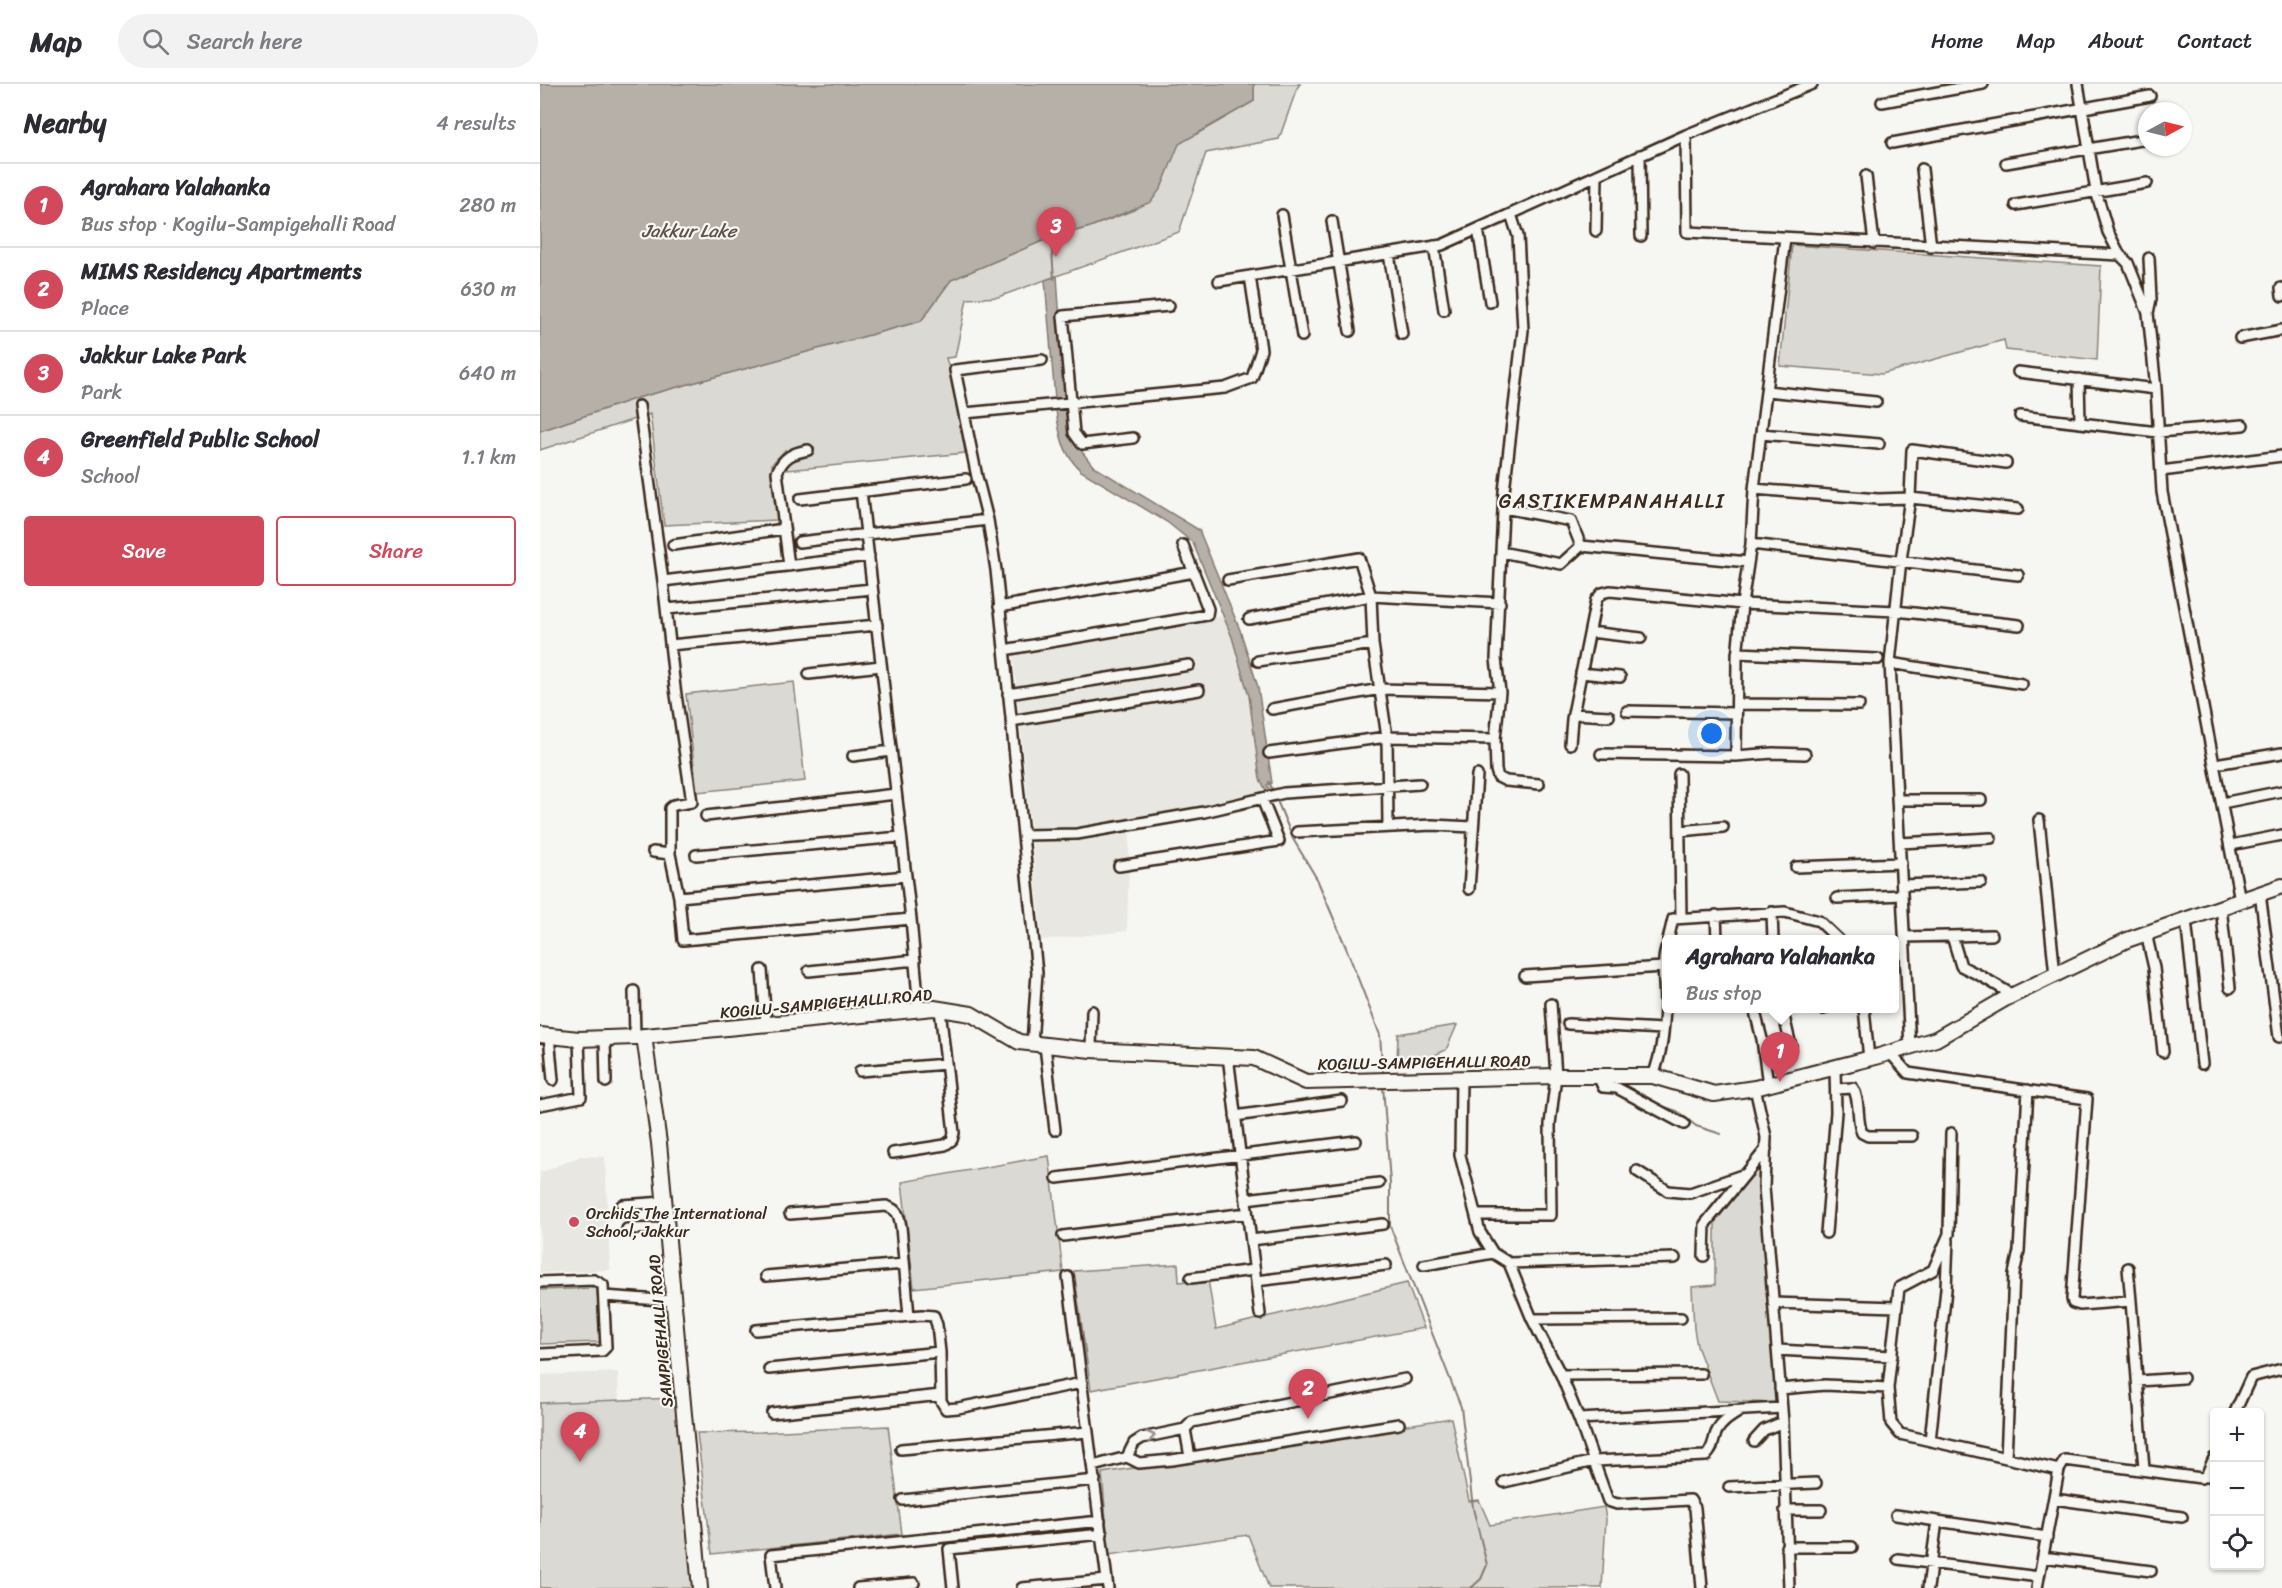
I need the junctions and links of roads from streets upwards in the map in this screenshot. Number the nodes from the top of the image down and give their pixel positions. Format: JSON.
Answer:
{"nodes":[{"id":1,"x":1812,"y":84,"type":"edge"},
{"id":2,"x":1983,"y":84,"type":"edge"},
{"id":3,"x":2078,"y":84,"type":"edge"},
{"id":4,"x":2150,"y":96,"type":"dead end"},
{"id":5,"x":1882,"y":102,"type":"dead end"},
{"id":6,"x":2082,"y":108,"type":"junction"},
{"id":7,"x":1686,"y":135,"type":"junction"},
{"id":8,"x":2138,"y":141,"type":"edge"},
{"id":9,"x":1892,"y":143,"type":"dead end"},
{"id":10,"x":2089,"y":149,"type":"junction"},
{"id":11,"x":1640,"y":155,"type":"junction"},
{"id":12,"x":2006,"y":163,"type":"dead end"},
{"id":13,"x":1922,"y":169,"type":"dead end"},
{"id":14,"x":1597,"y":175,"type":"junction"},
{"id":15,"x":1866,"y":176,"type":"dead end"},
{"id":16,"x":2147,"y":183,"type":"dead end"},
{"id":17,"x":2096,"y":191,"type":"junction"},
{"id":18,"x":2016,"y":205,"type":"dead end"},
{"id":19,"x":1510,"y":214,"type":"junction"},
{"id":20,"x":1282,"y":215,"type":"dead end"},
{"id":21,"x":1332,"y":221,"type":"dead end"},
{"id":22,"x":1478,"y":229,"type":"junction"},
{"id":23,"x":1596,"y":231,"type":"dead end"},
{"id":24,"x":1641,"y":236,"type":"dead end"},
{"id":25,"x":1785,"y":238,"type":"junction"},
{"id":26,"x":1874,"y":243,"type":"junction"},
{"id":27,"x":1434,"y":246,"type":"junction"},
{"id":28,"x":1931,"y":247,"type":"junction"},
{"id":29,"x":1389,"y":254,"type":"junction"},
{"id":30,"x":2120,"y":255,"type":"junction"},
{"id":31,"x":2149,"y":258,"type":"dead end"},
{"id":32,"x":1338,"y":262,"type":"junction"},
{"id":33,"x":1291,"y":270,"type":"junction"},
{"id":34,"x":1250,"y":276,"type":"junction"},
{"id":35,"x":1219,"y":281,"type":"dead end"},
{"id":36,"x":1490,"y":302,"type":"dead end"},
{"id":37,"x":1168,"y":306,"type":"dead end"},
{"id":38,"x":1444,"y":310,"type":"dead end"},
{"id":39,"x":2148,"y":313,"type":"junction"},
{"id":40,"x":2282,"y":330,"type":"edge"},
{"id":41,"x":1350,"y":331,"type":"dead end"},
{"id":42,"x":1402,"y":334,"type":"dead end"},
{"id":43,"x":1302,"y":336,"type":"dead end"},
{"id":44,"x":2240,"y":338,"type":"dead end"},
{"id":45,"x":1042,"y":360,"type":"dead end"},
{"id":46,"x":2018,"y":372,"type":"dead end"},
{"id":47,"x":2079,"y":380,"type":"junction"},
{"id":48,"x":2156,"y":389,"type":"junction"},
{"id":49,"x":1766,"y":391,"type":"junction"},
{"id":50,"x":1876,"y":402,"type":"dead end"},
{"id":51,"x":1071,"y":403,"type":"junction"},
{"id":52,"x":639,"y":406,"type":"dead end"},
{"id":53,"x":965,"y":413,"type":"junction"},
{"id":54,"x":2020,"y":416,"type":"dead end"},
{"id":55,"x":2080,"y":423,"type":"junction"},
{"id":56,"x":2243,"y":425,"type":"dead end"},
{"id":57,"x":2158,"y":432,"type":"junction"},
{"id":58,"x":1761,"y":434,"type":"junction"},
{"id":59,"x":1133,"y":438,"type":"dead end"},
{"id":60,"x":1879,"y":444,"type":"dead end"},
{"id":61,"x":808,"y":450,"type":"dead end"},
{"id":62,"x":2282,"y":456,"type":"edge"},
{"id":63,"x":2006,"y":463,"type":"dead end"},
{"id":64,"x":2161,"y":471,"type":"junction"},
{"id":65,"x":966,"y":479,"type":"dead end"},
{"id":66,"x":1754,"y":489,"type":"junction"},
{"id":67,"x":861,"y":492,"type":"junction"},
{"id":68,"x":1910,"y":498,"type":"junction"},
{"id":69,"x":800,"y":499,"type":"dead end"},
{"id":70,"x":1503,"y":508,"type":"junction"},
{"id":71,"x":2019,"y":509,"type":"dead end"},
{"id":72,"x":988,"y":520,"type":"junction"},
{"id":73,"x":784,"y":530,"type":"junction"},
{"id":74,"x":866,"y":534,"type":"junction"},
{"id":75,"x":799,"y":542,"type":"dead end"},
{"id":76,"x":1751,"y":544,"type":"junction"},
{"id":77,"x":673,"y":545,"type":"dead end"},
{"id":78,"x":1183,"y":545,"type":"dead end"},
{"id":79,"x":1581,"y":546,"type":"junction"},
{"id":80,"x":1502,"y":552,"type":"junction"},
{"id":81,"x":869,"y":556,"type":"junction"},
{"id":82,"x":1901,"y":560,"type":"junction"},
{"id":83,"x":1748,"y":562,"type":"junction"},
{"id":84,"x":789,"y":566,"type":"junction"},
{"id":85,"x":1194,"y":573,"type":"junction"},
{"id":86,"x":2018,"y":575,"type":"dead end"},
{"id":87,"x":663,"y":580,"type":"junction"},
{"id":88,"x":1228,"y":580,"type":"dead end"},
{"id":89,"x":872,"y":589,"type":"junction"},
{"id":90,"x":1371,"y":596,"type":"junction"},
{"id":91,"x":1500,"y":603,"type":"junction"},
{"id":92,"x":1742,"y":604,"type":"junction"},
{"id":93,"x":999,"y":607,"type":"junction"},
{"id":94,"x":667,"y":609,"type":"junction"},
{"id":95,"x":1896,"y":611,"type":"junction"},
{"id":96,"x":1250,"y":619,"type":"dead end"},
{"id":97,"x":877,"y":625,"type":"junction"},
{"id":98,"x":2019,"y":625,"type":"dead end"},
{"id":99,"x":1590,"y":632,"type":"junction"},
{"id":100,"x":1641,"y":638,"type":"dead end"},
{"id":101,"x":1372,"y":644,"type":"junction"},
{"id":102,"x":670,"y":645,"type":"junction"},
{"id":103,"x":1004,"y":650,"type":"junction"},
{"id":104,"x":1737,"y":653,"type":"junction"},
{"id":105,"x":1878,"y":659,"type":"dead end"},
{"id":106,"x":1258,"y":661,"type":"dead end"},
{"id":107,"x":1890,"y":663,"type":"junction"},
{"id":108,"x":1189,"y":665,"type":"dead end"},
{"id":109,"x":881,"y":666,"type":"junction"},
{"id":110,"x":1581,"y":673,"type":"junction"},
{"id":111,"x":809,"y":674,"type":"dead end"},
{"id":112,"x":1620,"y":677,"type":"dead end"},
{"id":113,"x":2022,"y":684,"type":"dead end"},
{"id":114,"x":1380,"y":689,"type":"junction"},
{"id":115,"x":1199,"y":690,"type":"dead end"},
{"id":116,"x":1500,"y":692,"type":"junction"},
{"id":117,"x":1008,"y":694,"type":"junction"},
{"id":118,"x":1859,"y":705,"type":"dead end"},
{"id":119,"x":1737,"y":708,"type":"junction"},
{"id":120,"x":1272,"y":709,"type":"dead end"},
{"id":121,"x":1627,"y":711,"type":"dead end"},
{"id":122,"x":1573,"y":714,"type":"junction"},
{"id":123,"x":1610,"y":716,"type":"dead end"},
{"id":124,"x":1011,"y":721,"type":"junction"},
{"id":125,"x":1387,"y":737,"type":"junction"},
{"id":126,"x":1495,"y":739,"type":"junction"},
{"id":127,"x":1570,"y":744,"type":"dead end"},
{"id":128,"x":891,"y":752,"type":"junction"},
{"id":129,"x":1269,"y":753,"type":"dead end"},
{"id":130,"x":2282,"y":753,"type":"edge"},
{"id":131,"x":1601,"y":754,"type":"dead end"},
{"id":132,"x":1805,"y":754,"type":"dead end"},
{"id":133,"x":853,"y":756,"type":"dead end"},
{"id":134,"x":1737,"y":756,"type":"junction"},
{"id":135,"x":2215,"y":764,"type":"junction"},
{"id":136,"x":1679,"y":774,"type":"dead end"},
{"id":137,"x":1477,"y":775,"type":"dead end"},
{"id":138,"x":1420,"y":784,"type":"dead end"},
{"id":139,"x":1539,"y":784,"type":"dead end"},
{"id":140,"x":1387,"y":786,"type":"junction"},
{"id":141,"x":2282,"y":791,"type":"edge"},
{"id":142,"x":896,"y":794,"type":"junction"},
{"id":143,"x":1262,"y":799,"type":"junction"},
{"id":144,"x":1898,"y":800,"type":"junction"},
{"id":145,"x":1981,"y":800,"type":"dead end"},
{"id":146,"x":2223,"y":803,"type":"junction"},
{"id":147,"x":705,"y":816,"type":"dead end"},
{"id":148,"x":2039,"y":820,"type":"dead end"},
{"id":149,"x":1388,"y":827,"type":"junction"},
{"id":150,"x":1473,"y":827,"type":"junction"},
{"id":151,"x":1723,"y":827,"type":"dead end"},
{"id":152,"x":1680,"y":831,"type":"junction"},
{"id":153,"x":1297,"y":832,"type":"dead end"},
{"id":154,"x":2282,"y":835,"type":"edge"},
{"id":155,"x":1023,"y":836,"type":"junction"},
{"id":156,"x":901,"y":837,"type":"junction"},
{"id":157,"x":1991,"y":838,"type":"dead end"},
{"id":158,"x":1900,"y":843,"type":"junction"},
{"id":159,"x":2231,"y":845,"type":"junction"},
{"id":160,"x":652,"y":852,"type":"dead end"},
{"id":161,"x":670,"y":854,"type":"junction"},
{"id":162,"x":696,"y":855,"type":"dead end"},
{"id":163,"x":1901,"y":863,"type":"junction"},
{"id":164,"x":1119,"y":866,"type":"dead end"},
{"id":165,"x":1796,"y":867,"type":"dead end"},
{"id":166,"x":906,"y":876,"type":"junction"},
{"id":167,"x":1981,"y":882,"type":"dead end"},
{"id":168,"x":2282,"y":886,"type":"edge"},
{"id":169,"x":1469,"y":889,"type":"dead end"},
{"id":170,"x":1902,"y":890,"type":"junction"},
{"id":171,"x":2260,"y":893,"type":"junction"},
{"id":172,"x":679,"y":897,"type":"junction"},
{"id":173,"x":1837,"y":898,"type":"dead end"},
{"id":174,"x":2240,"y":900,"type":"junction"},
{"id":175,"x":2221,"y":907,"type":"junction"},
{"id":176,"x":1772,"y":912,"type":"junction"},
{"id":177,"x":1716,"y":915,"type":"junction"},
{"id":178,"x":1681,"y":918,"type":"junction"},
{"id":179,"x":911,"y":919,"type":"junction"},
{"id":180,"x":2186,"y":920,"type":"junction"},
{"id":181,"x":2146,"y":933,"type":"junction"},
{"id":182,"x":1669,"y":935,"type":"edge"},
{"id":183,"x":1717,"y":935,"type":"edge"},
{"id":184,"x":1773,"y":935,"type":"edge"},
{"id":185,"x":1835,"y":935,"type":"edge"},
{"id":186,"x":1992,"y":935,"type":"dead end"},
{"id":187,"x":1952,"y":936,"type":"junction"},
{"id":188,"x":1905,"y":937,"type":"junction"},
{"id":189,"x":915,"y":960,"type":"junction"},
{"id":190,"x":1662,"y":967,"type":"edge"},
{"id":191,"x":762,"y":970,"type":"dead end"},
{"id":192,"x":809,"y":971,"type":"dead end"},
{"id":193,"x":2055,"y":975,"type":"junction"},
{"id":194,"x":1525,"y":976,"type":"dead end"},
{"id":195,"x":2230,"y":988,"type":"dead end"},
{"id":196,"x":634,"y":991,"type":"dead end"},
{"id":197,"x":2013,"y":995,"type":"junction"},
{"id":198,"x":1551,"y":1004,"type":"dead end"},
{"id":199,"x":919,"y":1009,"type":"junction"},
{"id":200,"x":940,"y":1009,"type":"junction"},
{"id":201,"x":1092,"y":1011,"type":"dead end"},
{"id":202,"x":1664,"y":1013,"type":"edge"},
{"id":203,"x":1755,"y":1013,"type":"edge"},
{"id":204,"x":1783,"y":1013,"type":"edge"},
{"id":205,"x":1864,"y":1013,"type":"edge"},
{"id":206,"x":766,"y":1024,"type":"junction"},
{"id":207,"x":1568,"y":1024,"type":"dead end"},
{"id":208,"x":1663,"y":1029,"type":"junction"},
{"id":209,"x":545,"y":1036,"type":"edge"},
{"id":210,"x":2279,"y":1036,"type":"dead end"},
{"id":211,"x":639,"y":1037,"type":"junction"},
{"id":212,"x":579,"y":1039,"type":"junction"},
{"id":213,"x":605,"y":1039,"type":"junction"},
{"id":214,"x":1038,"y":1045,"type":"junction"},
{"id":215,"x":1791,"y":1046,"type":"dead end"},
{"id":216,"x":1910,"y":1047,"type":"junction"},
{"id":217,"x":1092,"y":1050,"type":"junction"},
{"id":218,"x":2163,"y":1052,"type":"dead end"},
{"id":219,"x":1890,"y":1053,"type":"junction"},
{"id":220,"x":1228,"y":1056,"type":"junction"},
{"id":221,"x":1869,"y":1059,"type":"junction"},
{"id":222,"x":946,"y":1064,"type":"junction"},
{"id":223,"x":2202,"y":1064,"type":"dead end"},
{"id":224,"x":1835,"y":1068,"type":"junction"},
{"id":225,"x":860,"y":1071,"type":"dead end"},
{"id":226,"x":1556,"y":1076,"type":"junction"},
{"id":227,"x":1598,"y":1076,"type":"junction"},
{"id":228,"x":1653,"y":1076,"type":"junction"},
{"id":229,"x":1461,"y":1077,"type":"junction"},
{"id":230,"x":553,"y":1080,"type":"dead end"},
{"id":231,"x":606,"y":1082,"type":"dead end"},
{"id":232,"x":1762,"y":1086,"type":"junction"},
{"id":233,"x":1836,"y":1089,"type":"junction"},
{"id":234,"x":2028,"y":1090,"type":"junction"},
{"id":235,"x":1342,"y":1101,"type":"dead end"},
{"id":236,"x":540,"y":1105,"type":"edge"},
{"id":237,"x":1235,"y":1116,"type":"junction"},
{"id":238,"x":1684,"y":1124,"type":"dead end"},
{"id":239,"x":1055,"y":1130,"type":"dead end"},
{"id":240,"x":1951,"y":1133,"type":"dead end"},
{"id":241,"x":1912,"y":1136,"type":"dead end"},
{"id":242,"x":1356,"y":1141,"type":"dead end"},
{"id":243,"x":1766,"y":1149,"type":"junction"},
{"id":244,"x":893,"y":1154,"type":"dead end"},
{"id":245,"x":1240,"y":1155,"type":"junction"},
{"id":246,"x":1637,"y":1172,"type":"dead end"},
{"id":247,"x":1745,"y":1174,"type":"junction"},
{"id":248,"x":1057,"y":1178,"type":"dead end"},
{"id":249,"x":1380,"y":1182,"type":"dead end"},
{"id":250,"x":1246,"y":1199,"type":"junction"},
{"id":251,"x":664,"y":1202,"type":"junction"},
{"id":252,"x":622,"y":1205,"type":"dead end"},
{"id":253,"x":1247,"y":1213,"type":"junction"},
{"id":254,"x":790,"y":1214,"type":"dead end"},
{"id":255,"x":1476,"y":1215,"type":"junction"},
{"id":256,"x":1383,"y":1224,"type":"dead end"},
{"id":257,"x":667,"y":1228,"type":"junction"},
{"id":258,"x":627,"y":1229,"type":"dead end"},
{"id":259,"x":1826,"y":1233,"type":"dead end"},
{"id":260,"x":1949,"y":1234,"type":"junction"},
{"id":261,"x":1064,"y":1236,"type":"dead end"},
{"id":262,"x":1251,"y":1240,"type":"junction"},
{"id":263,"x":1493,"y":1253,"type":"junction"},
{"id":264,"x":1704,"y":1256,"type":"dead end"},
{"id":265,"x":1675,"y":1258,"type":"dead end"},
{"id":266,"x":1509,"y":1263,"type":"junction"},
{"id":267,"x":904,"y":1264,"type":"junction"},
{"id":268,"x":1424,"y":1264,"type":"dead end"},
{"id":269,"x":1386,"y":1265,"type":"dead end"},
{"id":270,"x":2128,"y":1268,"type":"dead end"},
{"id":271,"x":1254,"y":1270,"type":"junction"},
{"id":272,"x":766,"y":1276,"type":"dead end"},
{"id":273,"x":1068,"y":1277,"type":"dead end"},
{"id":274,"x":1191,"y":1278,"type":"dead end"},
{"id":275,"x":1256,"y":1281,"type":"junction"},
{"id":276,"x":540,"y":1282,"type":"edge"},
{"id":277,"x":604,"y":1296,"type":"junction"},
{"id":278,"x":674,"y":1301,"type":"junction"},
{"id":279,"x":2132,"y":1301,"type":"junction"},
{"id":280,"x":1773,"y":1303,"type":"junction"},
{"id":281,"x":1897,"y":1307,"type":"junction"},
{"id":282,"x":1260,"y":1314,"type":"dead end"},
{"id":283,"x":909,"y":1316,"type":"junction"},
{"id":284,"x":1532,"y":1318,"type":"junction"},
{"id":285,"x":1681,"y":1318,"type":"dead end"},
{"id":286,"x":756,"y":1330,"type":"dead end"},
{"id":287,"x":1777,"y":1350,"type":"junction"},
{"id":288,"x":940,"y":1352,"type":"junction"},
{"id":289,"x":540,"y":1354,"type":"edge"},
{"id":290,"x":1892,"y":1356,"type":"junction"},
{"id":291,"x":769,"y":1369,"type":"dead end"},
{"id":292,"x":2282,"y":1370,"type":"edge"},
{"id":293,"x":1701,"y":1374,"type":"dead end"},
{"id":294,"x":1561,"y":1375,"type":"junction"},
{"id":295,"x":2183,"y":1378,"type":"dead end"},
{"id":296,"x":1406,"y":1379,"type":"dead end"},
{"id":297,"x":2138,"y":1381,"type":"junction"},
{"id":298,"x":1082,"y":1383,"type":"junction"},
{"id":299,"x":1888,"y":1388,"type":"junction"},
{"id":300,"x":1780,"y":1389,"type":"junction"},
{"id":301,"x":941,"y":1395,"type":"junction"},
{"id":302,"x":1782,"y":1408,"type":"junction"},
{"id":303,"x":2237,"y":1408,"type":"edge"},
{"id":304,"x":1742,"y":1410,"type":"junction"},
{"id":305,"x":772,"y":1413,"type":"dead end"},
{"id":306,"x":1579,"y":1419,"type":"junction"},
{"id":307,"x":1783,"y":1422,"type":"junction"},
{"id":308,"x":1399,"y":1424,"type":"dead end"},
{"id":309,"x":1185,"y":1429,"type":"junction"},
{"id":310,"x":1088,"y":1432,"type":"junction"},
{"id":311,"x":1930,"y":1441,"type":"junction"},
{"id":312,"x":1754,"y":1442,"type":"dead end"},
{"id":313,"x":902,"y":1449,"type":"dead end"},
{"id":314,"x":1127,"y":1457,"type":"junction"},
{"id":315,"x":1190,"y":1457,"type":"junction"},
{"id":316,"x":2006,"y":1458,"type":"junction"},
{"id":317,"x":1594,"y":1461,"type":"junction"},
{"id":318,"x":2212,"y":1462,"type":"edge"},
{"id":319,"x":1093,"y":1466,"type":"junction"},
{"id":320,"x":2144,"y":1469,"type":"junction"},
{"id":321,"x":2059,"y":1470,"type":"junction"},
{"id":322,"x":1095,"y":1480,"type":"junction"},
{"id":323,"x":1504,"y":1482,"type":"dead end"},
{"id":324,"x":1816,"y":1483,"type":"dead end"},
{"id":325,"x":1784,"y":1485,"type":"junction"},
{"id":326,"x":1729,"y":1487,"type":"dead end"},
{"id":327,"x":2054,"y":1499,"type":"junction"},
{"id":328,"x":903,"y":1500,"type":"dead end"},
{"id":329,"x":1785,"y":1510,"type":"junction"},
{"id":330,"x":1821,"y":1510,"type":"dead end"},
{"id":331,"x":1896,"y":1515,"type":"dead end"},
{"id":332,"x":2181,"y":1517,"type":"dead end"},
{"id":333,"x":1100,"y":1521,"type":"junction"},
{"id":334,"x":1937,"y":1521,"type":"junction"},
{"id":335,"x":1102,"y":1534,"type":"junction"},
{"id":336,"x":2047,"y":1537,"type":"junction"},
{"id":337,"x":1852,"y":1547,"type":"dead end"},
{"id":338,"x":1786,"y":1548,"type":"junction"},
{"id":339,"x":2043,"y":1557,"type":"junction"},
{"id":340,"x":1898,"y":1559,"type":"dead end"},
{"id":341,"x":1932,"y":1563,"type":"junction"},
{"id":342,"x":2151,"y":1571,"type":"dead end"},
{"id":343,"x":2039,"y":1577,"type":"junction"},
{"id":344,"x":914,"y":1583,"type":"dead end"},
{"id":345,"x":1107,"y":1584,"type":"edge"},
{"id":346,"x":700,"y":1588,"type":"edge"},
{"id":347,"x":775,"y":1588,"type":"edge"},
{"id":348,"x":858,"y":1588,"type":"edge"},
{"id":349,"x":952,"y":1588,"type":"edge"},
{"id":350,"x":1022,"y":1588,"type":"edge"},
{"id":351,"x":1702,"y":1588,"type":"edge"},
{"id":352,"x":1789,"y":1588,"type":"edge"},
{"id":353,"x":1928,"y":1588,"type":"edge"},
{"id":354,"x":2037,"y":1588,"type":"edge"}],
"edges":[{"from":1,"to":7,"type":"street"},
{"from":2,"to":5,"type":"street"},
{"from":3,"to":6,"type":"street"},
{"from":4,"to":6,"type":"street"},
{"from":6,"to":9,"type":"street"},
{"from":6,"to":10,"type":"street"},
{"from":7,"to":11,"type":"street"},
{"from":7,"to":25,"type":"street"},
{"from":8,"to":10,"type":"street"},
{"from":10,"to":12,"type":"street"},
{"from":10,"to":17,"type":"street"},
{"from":11,"to":14,"type":"street"},
{"from":11,"to":24,"type":"street"},
{"from":13,"to":28,"type":"street"},
{"from":14,"to":19,"type":"street"},
{"from":14,"to":23,"type":"street"},
{"from":15,"to":26,"type":"street"},
{"from":16,"to":17,"type":"street"},
{"from":17,"to":18,"type":"street"},
{"from":17,"to":30,"type":"street"},
{"from":19,"to":22,"type":"street"},
{"from":19,"to":70,"type":"street"},
{"from":20,"to":33,"type":"street"},
{"from":21,"to":32,"type":"street"},
{"from":22,"to":27,"type":"street"},
{"from":22,"to":36,"type":"street"},
{"from":25,"to":26,"type":"street"},
{"from":25,"to":49,"type":"street"},
{"from":26,"to":28,"type":"street"},
{"from":27,"to":29,"type":"street"},
{"from":27,"to":38,"type":"street"},
{"from":28,"to":30,"type":"street"},
{"from":29,"to":32,"type":"street"},
{"from":29,"to":42,"type":"street"},
{"from":30,"to":39,"type":"street"},
{"from":31,"to":39,"type":"street"},
{"from":32,"to":33,"type":"street"},
{"from":32,"to":41,"type":"street"},
{"from":33,"to":34,"type":"street"},
{"from":33,"to":43,"type":"street"},
{"from":34,"to":35,"type":"street"},
{"from":34,"to":51,"type":"street"},
{"from":37,"to":51,"type":"street"},
{"from":39,"to":48,"type":"street"},
{"from":40,"to":44,"type":"street"},
{"from":45,"to":53,"type":"street"},
{"from":46,"to":47,"type":"street"},
{"from":47,"to":48,"type":"street"},
{"from":47,"to":55,"type":"street"},
{"from":48,"to":57,"type":"street"},
{"from":49,"to":50,"type":"street"},
{"from":49,"to":58,"type":"street"},
{"from":51,"to":53,"type":"street"},
{"from":51,"to":59,"type":"street"},
{"from":52,"to":87,"type":"street"},
{"from":53,"to":72,"type":"street"},
{"from":54,"to":55,"type":"street"},
{"from":55,"to":57,"type":"street"},
{"from":56,"to":57,"type":"street"},
{"from":57,"to":64,"type":"street"},
{"from":58,"to":60,"type":"street"},
{"from":58,"to":66,"type":"street"},
{"from":61,"to":73,"type":"street"},
{"from":62,"to":64,"type":"street"},
{"from":63,"to":68,"type":"street"},
{"from":64,"to":135,"type":"street"},
{"from":65,"to":67,"type":"street"},
{"from":66,"to":68,"type":"street"},
{"from":66,"to":76,"type":"street"},
{"from":67,"to":69,"type":"street"},
{"from":67,"to":74,"type":"street"},
{"from":68,"to":71,"type":"street"},
{"from":68,"to":82,"type":"street"},
{"from":70,"to":79,"type":"street"},
{"from":70,"to":80,"type":"street"},
{"from":72,"to":74,"type":"street"},
{"from":72,"to":93,"type":"street"},
{"from":73,"to":77,"type":"street"},
{"from":73,"to":84,"type":"street"},
{"from":74,"to":75,"type":"street"},
{"from":74,"to":81,"type":"street"},
{"from":76,"to":82,"type":"street"},
{"from":76,"to":83,"type":"street"},
{"from":78,"to":85,"type":"street"},
{"from":79,"to":80,"type":"street"},
{"from":79,"to":83,"type":"street"},
{"from":80,"to":91,"type":"street"},
{"from":81,"to":84,"type":"street"},
{"from":81,"to":89,"type":"street"},
{"from":82,"to":86,"type":"street"},
{"from":82,"to":95,"type":"street"},
{"from":83,"to":92,"type":"street"},
{"from":84,"to":87,"type":"street"},
{"from":85,"to":93,"type":"street"},
{"from":85,"to":103,"type":"street"},
{"from":87,"to":94,"type":"street"},
{"from":88,"to":90,"type":"street"},
{"from":89,"to":94,"type":"street"},
{"from":89,"to":97,"type":"street"},
{"from":90,"to":91,"type":"street"},
{"from":90,"to":96,"type":"street"},
{"from":90,"to":101,"type":"street"},
{"from":91,"to":116,"type":"street"},
{"from":92,"to":95,"type":"street"},
{"from":92,"to":99,"type":"street"},
{"from":92,"to":104,"type":"street"},
{"from":93,"to":103,"type":"street"},
{"from":94,"to":102,"type":"street"},
{"from":95,"to":98,"type":"street"},
{"from":95,"to":107,"type":"street"},
{"from":97,"to":102,"type":"street"},
{"from":97,"to":109,"type":"street"},
{"from":99,"to":100,"type":"street"},
{"from":99,"to":110,"type":"street"},
{"from":101,"to":106,"type":"street"},
{"from":101,"to":114,"type":"street"},
{"from":102,"to":161,"type":"street"},
{"from":103,"to":117,"type":"street"},
{"from":104,"to":105,"type":"street"},
{"from":104,"to":119,"type":"street"},
{"from":107,"to":113,"type":"street"},
{"from":107,"to":144,"type":"street"},
{"from":108,"to":117,"type":"street"},
{"from":109,"to":111,"type":"street"},
{"from":109,"to":128,"type":"street"},
{"from":110,"to":112,"type":"street"},
{"from":110,"to":122,"type":"street"},
{"from":114,"to":116,"type":"street"},
{"from":114,"to":120,"type":"street"},
{"from":114,"to":125,"type":"street"},
{"from":115,"to":124,"type":"street"},
{"from":116,"to":126,"type":"street"},
{"from":117,"to":124,"type":"street"},
{"from":118,"to":119,"type":"street"},
{"from":119,"to":121,"type":"street"},
{"from":119,"to":134,"type":"street"},
{"from":122,"to":123,"type":"street"},
{"from":122,"to":127,"type":"street"},
{"from":124,"to":155,"type":"street"},
{"from":125,"to":126,"type":"street"},
{"from":125,"to":129,"type":"street"},
{"from":125,"to":140,"type":"street"},
{"from":126,"to":139,"type":"street"},
{"from":128,"to":133,"type":"street"},
{"from":128,"to":142,"type":"street"},
{"from":130,"to":135,"type":"street"},
{"from":131,"to":134,"type":"street"},
{"from":132,"to":134,"type":"street"},
{"from":135,"to":146,"type":"street"},
{"from":136,"to":152,"type":"street"},
{"from":137,"to":150,"type":"street"},
{"from":138,"to":140,"type":"street"},
{"from":140,"to":143,"type":"street"},
{"from":140,"to":149,"type":"street"},
{"from":141,"to":146,"type":"street"},
{"from":142,"to":147,"type":"street"},
{"from":142,"to":156,"type":"street"},
{"from":143,"to":155,"type":"street"},
{"from":143,"to":164,"type":"street"},
{"from":144,"to":145,"type":"street"},
{"from":144,"to":158,"type":"street"},
{"from":146,"to":159,"type":"street"},
{"from":148,"to":193,"type":"street"},
{"from":149,"to":150,"type":"street"},
{"from":149,"to":153,"type":"street"},
{"from":150,"to":169,"type":"street"},
{"from":151,"to":152,"type":"street"},
{"from":152,"to":178,"type":"street"},
{"from":154,"to":159,"type":"street"},
{"from":155,"to":214,"type":"street"},
{"from":156,"to":162,"type":"street"},
{"from":156,"to":166,"type":"street"},
{"from":157,"to":158,"type":"street"},
{"from":158,"to":163,"type":"street"},
{"from":159,"to":174,"type":"street"},
{"from":160,"to":161,"type":"street"},
{"from":161,"to":172,"type":"street"},
{"from":163,"to":165,"type":"street"},
{"from":163,"to":170,"type":"street"},
{"from":166,"to":172,"type":"street"},
{"from":166,"to":179,"type":"street"},
{"from":167,"to":170,"type":"street"},
{"from":168,"to":171,"type":"street","name":"KOGILU-SAMPIGEHALLI ROAD"},
{"from":170,"to":173,"type":"street"},
{"from":170,"to":188,"type":"street"},
{"from":171,"to":174,"type":"street","name":"KOGILU-SAMPIGEHALLI ROAD"},
{"from":171,"to":210,"type":"street"},
{"from":172,"to":179,"type":"street"},
{"from":174,"to":175,"type":"street","name":"KOGILU-SAMPIGEHALLI ROAD"},
{"from":175,"to":180,"type":"street","name":"KOGILU-SAMPIGEHALLI ROAD"},
{"from":175,"to":195,"type":"street"},
{"from":176,"to":177,"type":"street"},
{"from":176,"to":184,"type":"street"},
{"from":176,"to":185,"type":"street"},
{"from":177,"to":178,"type":"street"},
{"from":177,"to":183,"type":"street"},
{"from":178,"to":182,"type":"street"},
{"from":179,"to":189,"type":"street"},
{"from":180,"to":181,"type":"street","name":"KOGILU-SAMPIGEHALLI ROAD"},
{"from":180,"to":223,"type":"street"},
{"from":181,"to":193,"type":"street","name":"KOGILU-SAMPIGEHALLI ROAD"},
{"from":181,"to":218,"type":"street"},
{"from":186,"to":187,"type":"street"},
{"from":187,"to":188,"type":"street"},
{"from":187,"to":197,"type":"street"},
{"from":188,"to":216,"type":"street"},
{"from":189,"to":192,"type":"street"},
{"from":189,"to":199,"type":"street"},
{"from":190,"to":194,"type":"street"},
{"from":191,"to":206,"type":"street"},
{"from":193,"to":197,"type":"street","name":"KOGILU-SAMPIGEHALLI ROAD"},
{"from":196,"to":211,"type":"street"},
{"from":197,"to":216,"type":"street","name":"KOGILU-SAMPIGEHALLI ROAD"},
{"from":198,"to":226,"type":"street"},
{"from":199,"to":200,"type":"street","name":"KOGILU-SAMPIGEHALLI ROAD"},
{"from":199,"to":206,"type":"street","name":"KOGILU-SAMPIGEHALLI ROAD"},
{"from":200,"to":214,"type":"street","name":"KOGILU-SAMPIGEHALLI ROAD"},
{"from":200,"to":222,"type":"street"},
{"from":201,"to":217,"type":"street"},
{"from":202,"to":208,"type":"street"},
{"from":203,"to":232,"type":"street"},
{"from":204,"to":215,"type":"street"},
{"from":205,"to":221,"type":"street"},
{"from":206,"to":211,"type":"street","name":"KOGILU-SAMPIGEHALLI ROAD"},
{"from":207,"to":208,"type":"street"},
{"from":208,"to":228,"type":"street"},
{"from":209,"to":212,"type":"street","name":"KOGILU-SAMPIGEHALLI ROAD"},
{"from":209,"to":230,"type":"street"},
{"from":211,"to":213,"type":"street","name":"KOGILU-SAMPIGEHALLI ROAD"},
{"from":211,"to":251,"type":"street","name":"SAMPIGEHALLI ROAD"},
{"from":212,"to":213,"type":"street","name":"KOGILU-SAMPIGEHALLI ROAD"},
{"from":212,"to":236,"type":"street"},
{"from":213,"to":231,"type":"street"},
{"from":214,"to":217,"type":"street","name":"KOGILU-SAMPIGEHALLI ROAD"},
{"from":214,"to":239,"type":"street"},
{"from":216,"to":219,"type":"street","name":"KOGILU-SAMPIGEHALLI ROAD"},
{"from":217,"to":220,"type":"street","name":"KOGILU-SAMPIGEHALLI ROAD"},
{"from":219,"to":221,"type":"street","name":"KOGILU-SAMPIGEHALLI ROAD"},
{"from":219,"to":234,"type":"street"},
{"from":220,"to":229,"type":"street","name":"KOGILU-SAMPIGEHALLI ROAD"},
{"from":220,"to":237,"type":"street"},
{"from":221,"to":224,"type":"street","name":"KOGILU-SAMPIGEHALLI ROAD"},
{"from":222,"to":225,"type":"street"},
{"from":222,"to":244,"type":"street"},
{"from":224,"to":232,"type":"street","name":"KOGILU-SAMPIGEHALLI ROAD"},
{"from":224,"to":233,"type":"street"},
{"from":226,"to":227,"type":"street","name":"KOGILU-SAMPIGEHALLI ROAD"},
{"from":226,"to":229,"type":"street","name":"KOGILU-SAMPIGEHALLI ROAD"},
{"from":226,"to":255,"type":"street"},
{"from":227,"to":228,"type":"street","name":"KOGILU-SAMPIGEHALLI ROAD"},
{"from":227,"to":238,"type":"street"},
{"from":228,"to":232,"type":"street","name":"KOGILU-SAMPIGEHALLI ROAD"},
{"from":229,"to":255,"type":"street"},
{"from":232,"to":243,"type":"street"},
{"from":233,"to":241,"type":"street"},
{"from":233,"to":259,"type":"street"},
{"from":234,"to":279,"type":"street"},
{"from":234,"to":316,"type":"street"},
{"from":235,"to":237,"type":"street"},
{"from":237,"to":245,"type":"street"},
{"from":240,"to":260,"type":"street"},
{"from":242,"to":245,"type":"street"},
{"from":243,"to":247,"type":"street"},
{"from":243,"to":280,"type":"street"},
{"from":245,"to":248,"type":"street"},
{"from":245,"to":250,"type":"street"},
{"from":246,"to":247,"type":"street"},
{"from":247,"to":264,"type":"street"},
{"from":249,"to":250,"type":"street"},
{"from":250,"to":253,"type":"street"},
{"from":251,"to":252,"type":"street"},
{"from":251,"to":257,"type":"street","name":"SAMPIGEHALLI ROAD"},
{"from":253,"to":261,"type":"street"},
{"from":253,"to":262,"type":"street"},
{"from":254,"to":267,"type":"street"},
{"from":255,"to":263,"type":"street"},
{"from":256,"to":262,"type":"street"},
{"from":257,"to":258,"type":"street"},
{"from":257,"to":278,"type":"street","name":"SAMPIGEHALLI ROAD"},
{"from":260,"to":281,"type":"street"},
{"from":260,"to":311,"type":"street"},
{"from":262,"to":271,"type":"street"},
{"from":263,"to":266,"type":"street"},
{"from":263,"to":268,"type":"street"},
{"from":265,"to":266,"type":"street"},
{"from":266,"to":284,"type":"street"},
{"from":267,"to":272,"type":"street"},
{"from":267,"to":283,"type":"street"},
{"from":269,"to":275,"type":"street"},
{"from":270,"to":279,"type":"street"},
{"from":271,"to":274,"type":"street"},
{"from":271,"to":275,"type":"street"},
{"from":273,"to":298,"type":"street"},
{"from":275,"to":282,"type":"street"},
{"from":276,"to":277,"type":"street"},
{"from":277,"to":278,"type":"street"},
{"from":277,"to":289,"type":"street"},
{"from":278,"to":346,"type":"street","name":"SAMPIGEHALLI ROAD"},
{"from":279,"to":297,"type":"street"},
{"from":280,"to":281,"type":"street"},
{"from":280,"to":287,"type":"street"},
{"from":281,"to":290,"type":"street"},
{"from":283,"to":286,"type":"street"},
{"from":283,"to":288,"type":"street"},
{"from":284,"to":285,"type":"street"},
{"from":284,"to":294,"type":"street"},
{"from":287,"to":290,"type":"street"},
{"from":287,"to":300,"type":"street"},
{"from":288,"to":291,"type":"street"},
{"from":288,"to":301,"type":"street"},
{"from":290,"to":299,"type":"street"},
{"from":292,"to":303,"type":"street"},
{"from":293,"to":294,"type":"street"},
{"from":294,"to":306,"type":"street"},
{"from":295,"to":297,"type":"street"},
{"from":296,"to":309,"type":"street"},
{"from":297,"to":320,"type":"street"},
{"from":298,"to":301,"type":"street"},
{"from":298,"to":310,"type":"street"},
{"from":299,"to":300,"type":"street"},
{"from":299,"to":311,"type":"street"},
{"from":300,"to":302,"type":"street"},
{"from":301,"to":305,"type":"street"},
{"from":302,"to":304,"type":"street"},
{"from":302,"to":307,"type":"street"},
{"from":304,"to":306,"type":"street"},
{"from":304,"to":317,"type":"street"},
{"from":306,"to":317,"type":"street"},
{"from":307,"to":312,"type":"street"},
{"from":307,"to":325,"type":"street"},
{"from":308,"to":315,"type":"street"},
{"from":314,"to":309,"type":"street","one_way":true},
{"from":309,"to":315,"type":"street"},
{"from":310,"to":313,"type":"street"},
{"from":310,"to":319,"type":"street"},
{"from":311,"to":316,"type":"street"},
{"from":314,"to":315,"type":"street"},
{"from":314,"to":319,"type":"street"},
{"from":316,"to":321,"type":"street"},
{"from":317,"to":323,"type":"street"},
{"from":317,"to":351,"type":"street"},
{"from":318,"to":320,"type":"street"},
{"from":319,"to":322,"type":"street"},
{"from":320,"to":321,"type":"street"},
{"from":321,"to":327,"type":"street"},
{"from":322,"to":328,"type":"street"},
{"from":322,"to":333,"type":"street"},
{"from":324,"to":325,"type":"street"},
{"from":325,"to":326,"type":"street"},
{"from":325,"to":329,"type":"street"},
{"from":327,"to":332,"type":"street"},
{"from":327,"to":336,"type":"street"},
{"from":329,"to":330,"type":"street"},
{"from":329,"to":338,"type":"street"},
{"from":331,"to":334,"type":"street"},
{"from":333,"to":335,"type":"street"},
{"from":333,"to":347,"type":"street"},
{"from":334,"to":336,"type":"street"},
{"from":334,"to":341,"type":"street"},
{"from":335,"to":345,"type":"street"},
{"from":335,"to":349,"type":"street"},
{"from":336,"to":339,"type":"street"},
{"from":337,"to":338,"type":"street"},
{"from":338,"to":352,"type":"street"},
{"from":339,"to":342,"type":"street"},
{"from":339,"to":343,"type":"street"},
{"from":340,"to":341,"type":"street"},
{"from":341,"to":343,"type":"street"},
{"from":341,"to":353,"type":"street"},
{"from":343,"to":354,"type":"street"},
{"from":344,"to":348,"type":"street"},
{"from":345,"to":350,"type":"street"}]}
